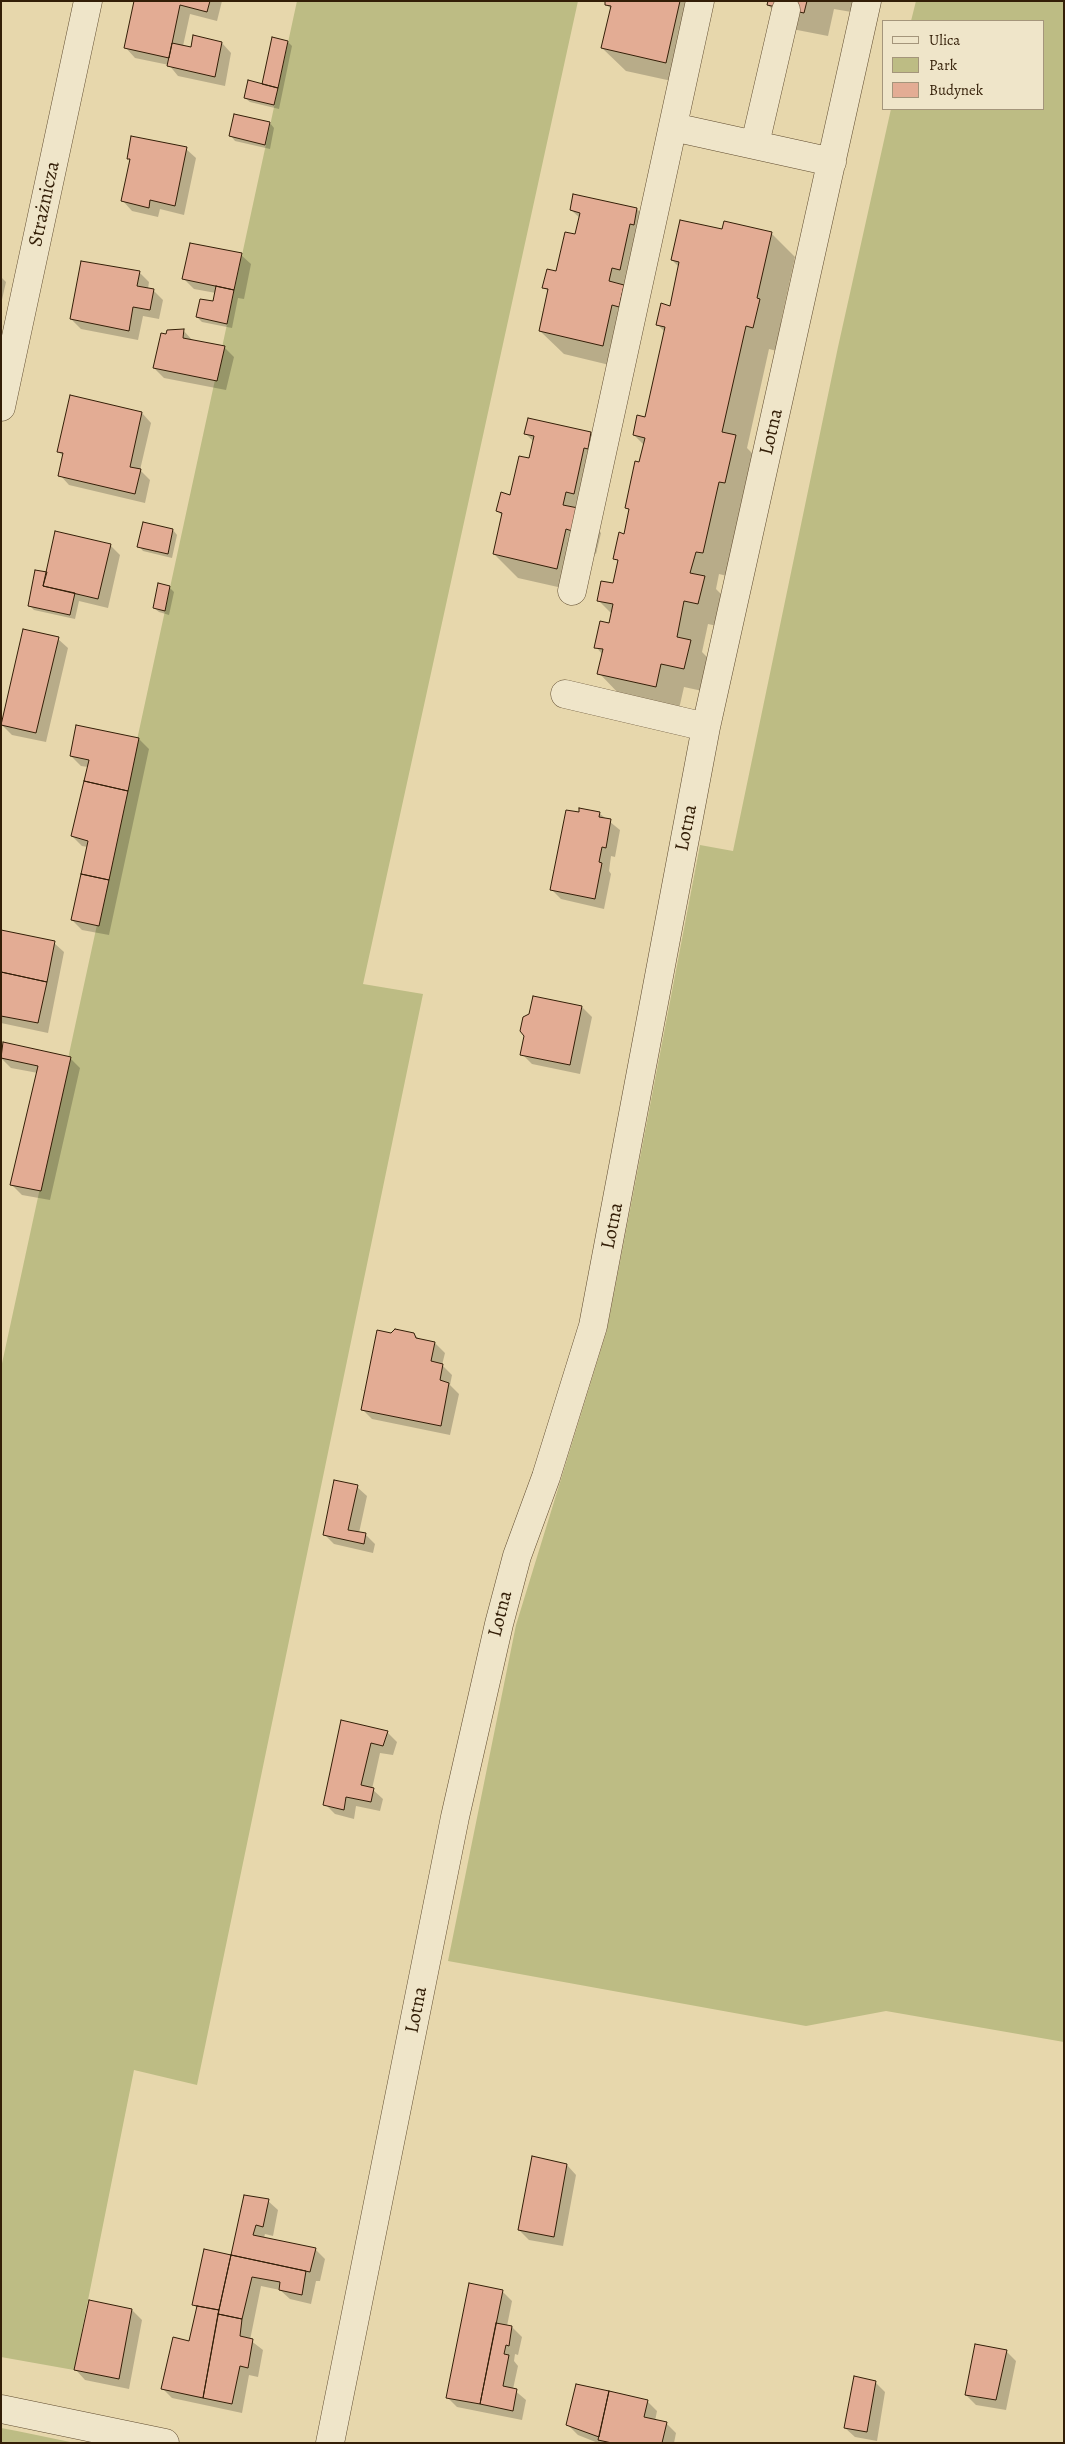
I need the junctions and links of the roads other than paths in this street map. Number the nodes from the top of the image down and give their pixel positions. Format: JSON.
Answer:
{"nodes":[{"id":1,"x":88,"y":1,"type":"edge"},
{"id":2,"x":700,"y":1,"type":"edge"},
{"id":3,"x":867,"y":1,"type":"edge"},
{"id":4,"x":786,"y":10,"type":"dead end"},
{"id":5,"x":673,"y":127,"type":"junction"},
{"id":6,"x":755,"y":144,"type":"junction"},
{"id":7,"x":832,"y":162,"type":"junction"},
{"id":8,"x":1,"y":408,"type":"edge"},
{"id":9,"x":572,"y":591,"type":"dead end"},
{"id":10,"x":565,"y":694,"type":"dead end"},
{"id":11,"x":706,"y":726,"type":"junction"},
{"id":12,"x":1,"y":2408,"type":"edge"},
{"id":13,"x":165,"y":2443,"type":"edge"},
{"id":14,"x":330,"y":2443,"type":"edge"}],
"edges":[{"from":1,"to":8,"type":"street","name":"Strażnicza"},
{"from":2,"to":5,"type":"street"},
{"from":3,"to":7,"type":"street","name":"Lotna"},
{"from":4,"to":6,"type":"street"},
{"from":5,"to":6,"type":"street"},
{"from":5,"to":9,"type":"street"},
{"from":6,"to":7,"type":"street"},
{"from":7,"to":11,"type":"street","name":"Lotna"},
{"from":10,"to":11,"type":"street"},
{"from":11,"to":14,"type":"street","name":"Lotna"},
{"from":12,"to":13,"type":"street"}]}
